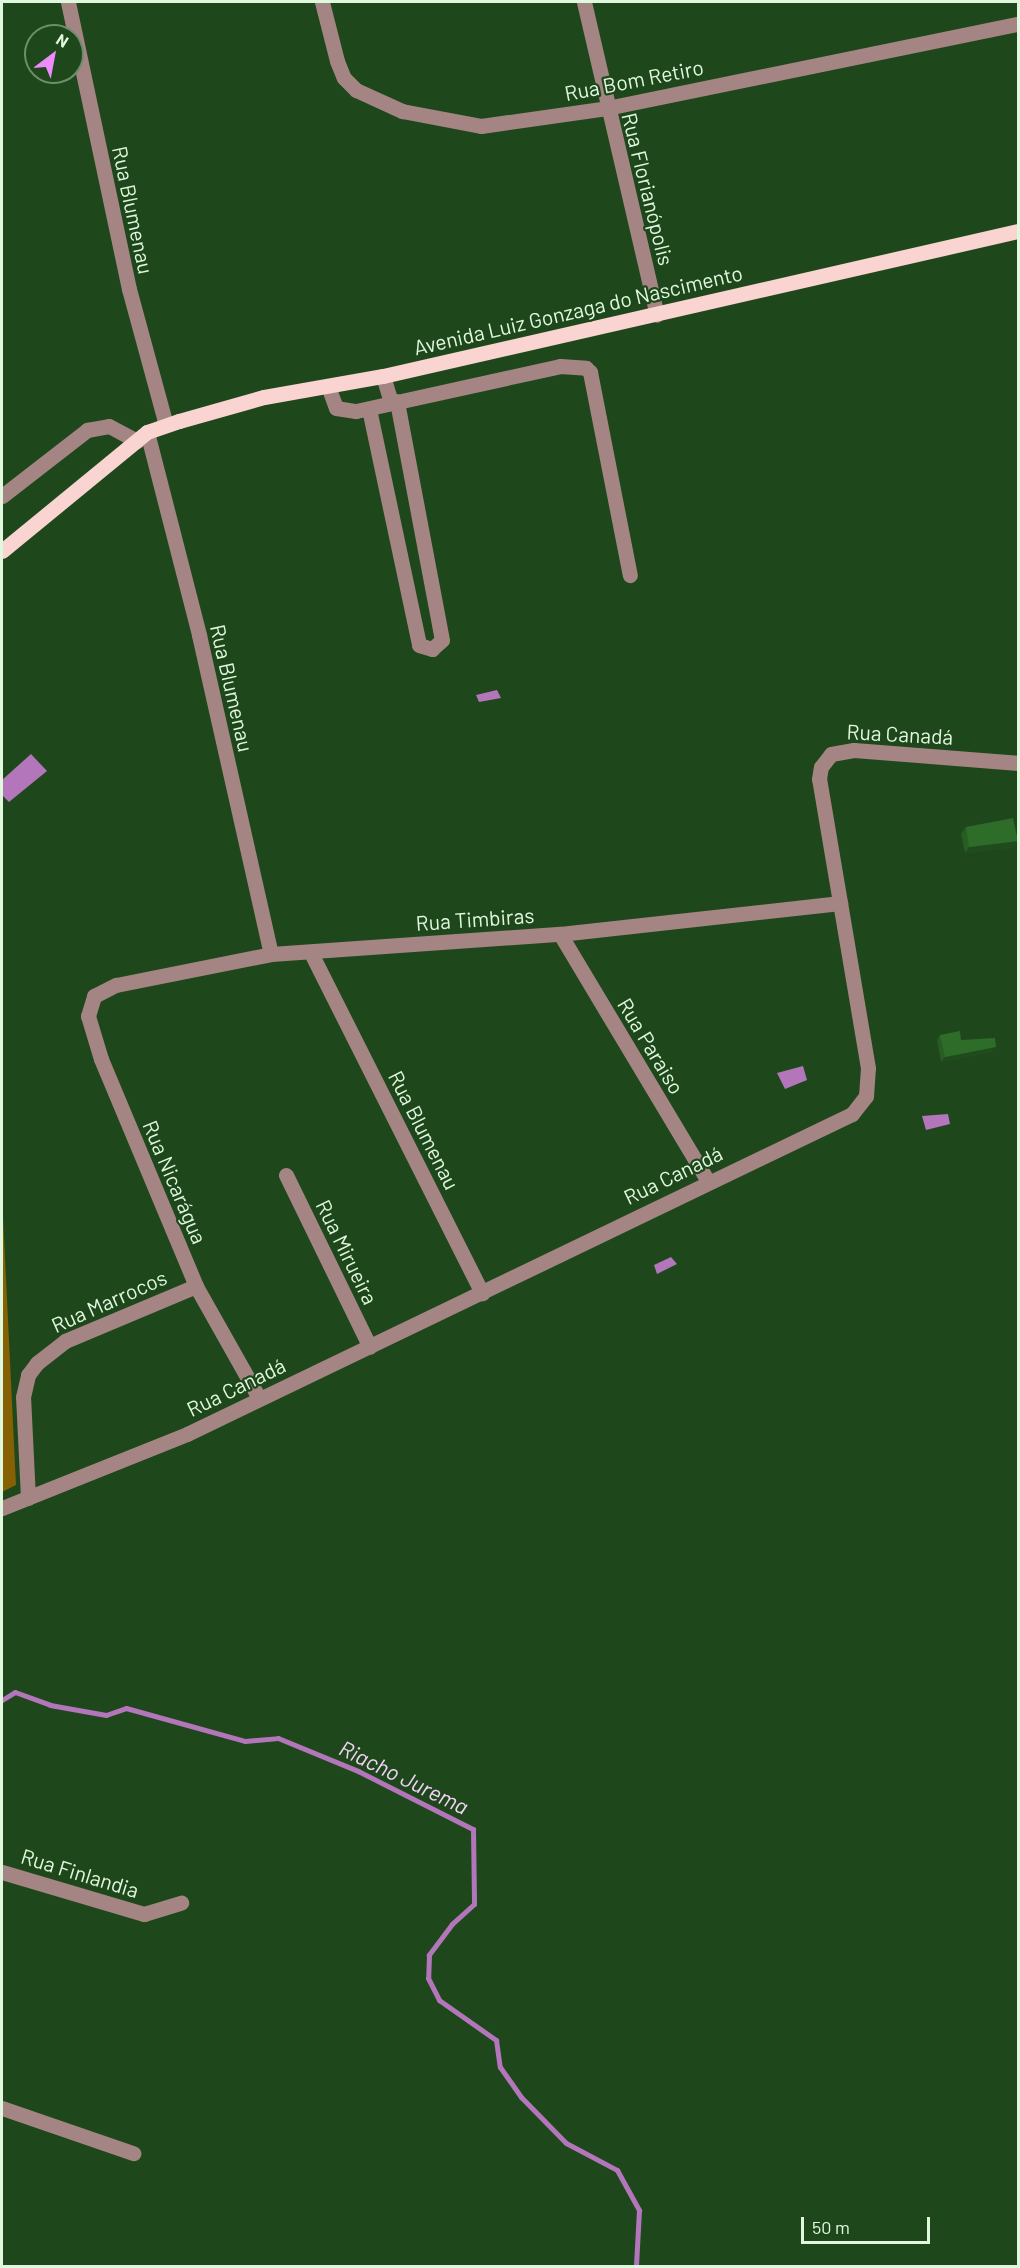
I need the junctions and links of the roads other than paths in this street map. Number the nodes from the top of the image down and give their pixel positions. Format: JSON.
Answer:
{"nodes":[{"id":1,"x":68,"y":2,"type":"edge"},
{"id":2,"x":322,"y":2,"type":"edge"},
{"id":3,"x":584,"y":2,"type":"edge"},
{"id":4,"x":1018,"y":24,"type":"edge"},
{"id":5,"x":607,"y":108,"type":"junction"},
{"id":6,"x":1018,"y":231,"type":"edge"},
{"id":7,"x":657,"y":315,"type":"junction"},
{"id":8,"x":383,"y":376,"type":"junction"},
{"id":9,"x":328,"y":386,"type":"junction"},
{"id":10,"x":394,"y":402,"type":"junction"},
{"id":11,"x":369,"y":409,"type":"junction"},
{"id":12,"x":166,"y":425,"type":"junction"},
{"id":13,"x":142,"y":437,"type":"junction"},
{"id":14,"x":2,"y":496,"type":"edge"},
{"id":15,"x":2,"y":551,"type":"edge"},
{"id":16,"x":630,"y":574,"type":"dead end"},
{"id":17,"x":1018,"y":763,"type":"edge"},
{"id":18,"x":840,"y":903,"type":"junction"},
{"id":19,"x":560,"y":934,"type":"junction"},
{"id":20,"x":311,"y":953,"type":"junction"},
{"id":21,"x":271,"y":954,"type":"junction"},
{"id":22,"x":116,"y":985,"type":"joint"},
{"id":23,"x":286,"y":1175,"type":"dead end"},
{"id":24,"x":707,"y":1180,"type":"junction"},
{"id":25,"x":196,"y":1286,"type":"junction"},
{"id":26,"x":482,"y":1293,"type":"junction"},
{"id":27,"x":369,"y":1347,"type":"junction"},
{"id":28,"x":259,"y":1398,"type":"junction"},
{"id":29,"x":28,"y":1498,"type":"junction"},
{"id":30,"x":2,"y":1508,"type":"edge"},
{"id":31,"x":2,"y":1872,"type":"edge"},
{"id":32,"x":181,"y":1903,"type":"dead end"},
{"id":33,"x":2,"y":2108,"type":"edge"},
{"id":34,"x":133,"y":2153,"type":"dead end"}],
"edges":[{"from":1,"to":12,"type":"street","name":"Rua Blumenau"},
{"from":2,"to":5,"type":"street","name":"Rua Bom Retiro"},
{"from":3,"to":5,"type":"street","name":"Rua Florianópolis"},
{"from":4,"to":5,"type":"street","name":"Rua Bom Retiro"},
{"from":5,"to":7,"type":"street","name":"Rua Florianópolis"},
{"from":6,"to":7,"type":"main road","name":"Avenida Luiz Gonzaga do Nascimento"},
{"from":7,"to":8,"type":"main road","name":"Avenida Luiz Gonzaga do Nascimento"},
{"from":8,"to":9,"type":"main road","name":"Avenida Luiz Gonzaga do Nascimento"},
{"from":8,"to":10,"type":"street"},
{"from":9,"to":11,"type":"street"},
{"from":9,"to":12,"type":"main road","name":"Avenida Luiz Gonzaga do Nascimento"},
{"from":10,"to":11,"type":"street"},
{"from":10,"to":11,"type":"street"},
{"from":10,"to":16,"type":"street"},
{"from":12,"to":13,"type":"main road","name":"Avenida Luiz Gonzaga do Nascimento"},
{"from":13,"to":14,"type":"street"},
{"from":13,"to":15,"type":"main road","name":"Avenida Luiz Gonzaga do Nascimento"},
{"from":13,"to":21,"type":"street","name":"Rua Blumenau"},
{"from":17,"to":18,"type":"street","name":"Rua Canadá"},
{"from":18,"to":19,"type":"street","name":"Rua Timbiras"},
{"from":18,"to":24,"type":"street","name":"Rua Canadá"},
{"from":19,"to":20,"type":"street","name":"Rua Timbiras"},
{"from":19,"to":24,"type":"street","name":"Rua Paraiso"},
{"from":20,"to":21,"type":"street","name":"Rua Timbiras"},
{"from":20,"to":26,"type":"street","name":"Rua Blumenau"},
{"from":21,"to":22,"type":"street","name":"Rua Timbiras"},
{"from":22,"to":25,"type":"street","name":"Rua Nicarágua"},
{"from":23,"to":27,"type":"street","name":"Rua Mirueira"},
{"from":24,"to":26,"type":"street","name":"Rua Canadá"},
{"from":25,"to":28,"type":"street","name":"Rua Nicarágua"},
{"from":25,"to":29,"type":"street","name":"Rua Marrocos"},
{"from":26,"to":27,"type":"street","name":"Rua Canadá"},
{"from":27,"to":28,"type":"street","name":"Rua Canadá"},
{"from":28,"to":29,"type":"street","name":"Rua Canadá"},
{"from":29,"to":30,"type":"street","name":"Rua Canadá"},
{"from":31,"to":32,"type":"street","name":"Rua Finlandia"},
{"from":33,"to":34,"type":"street"}]}
